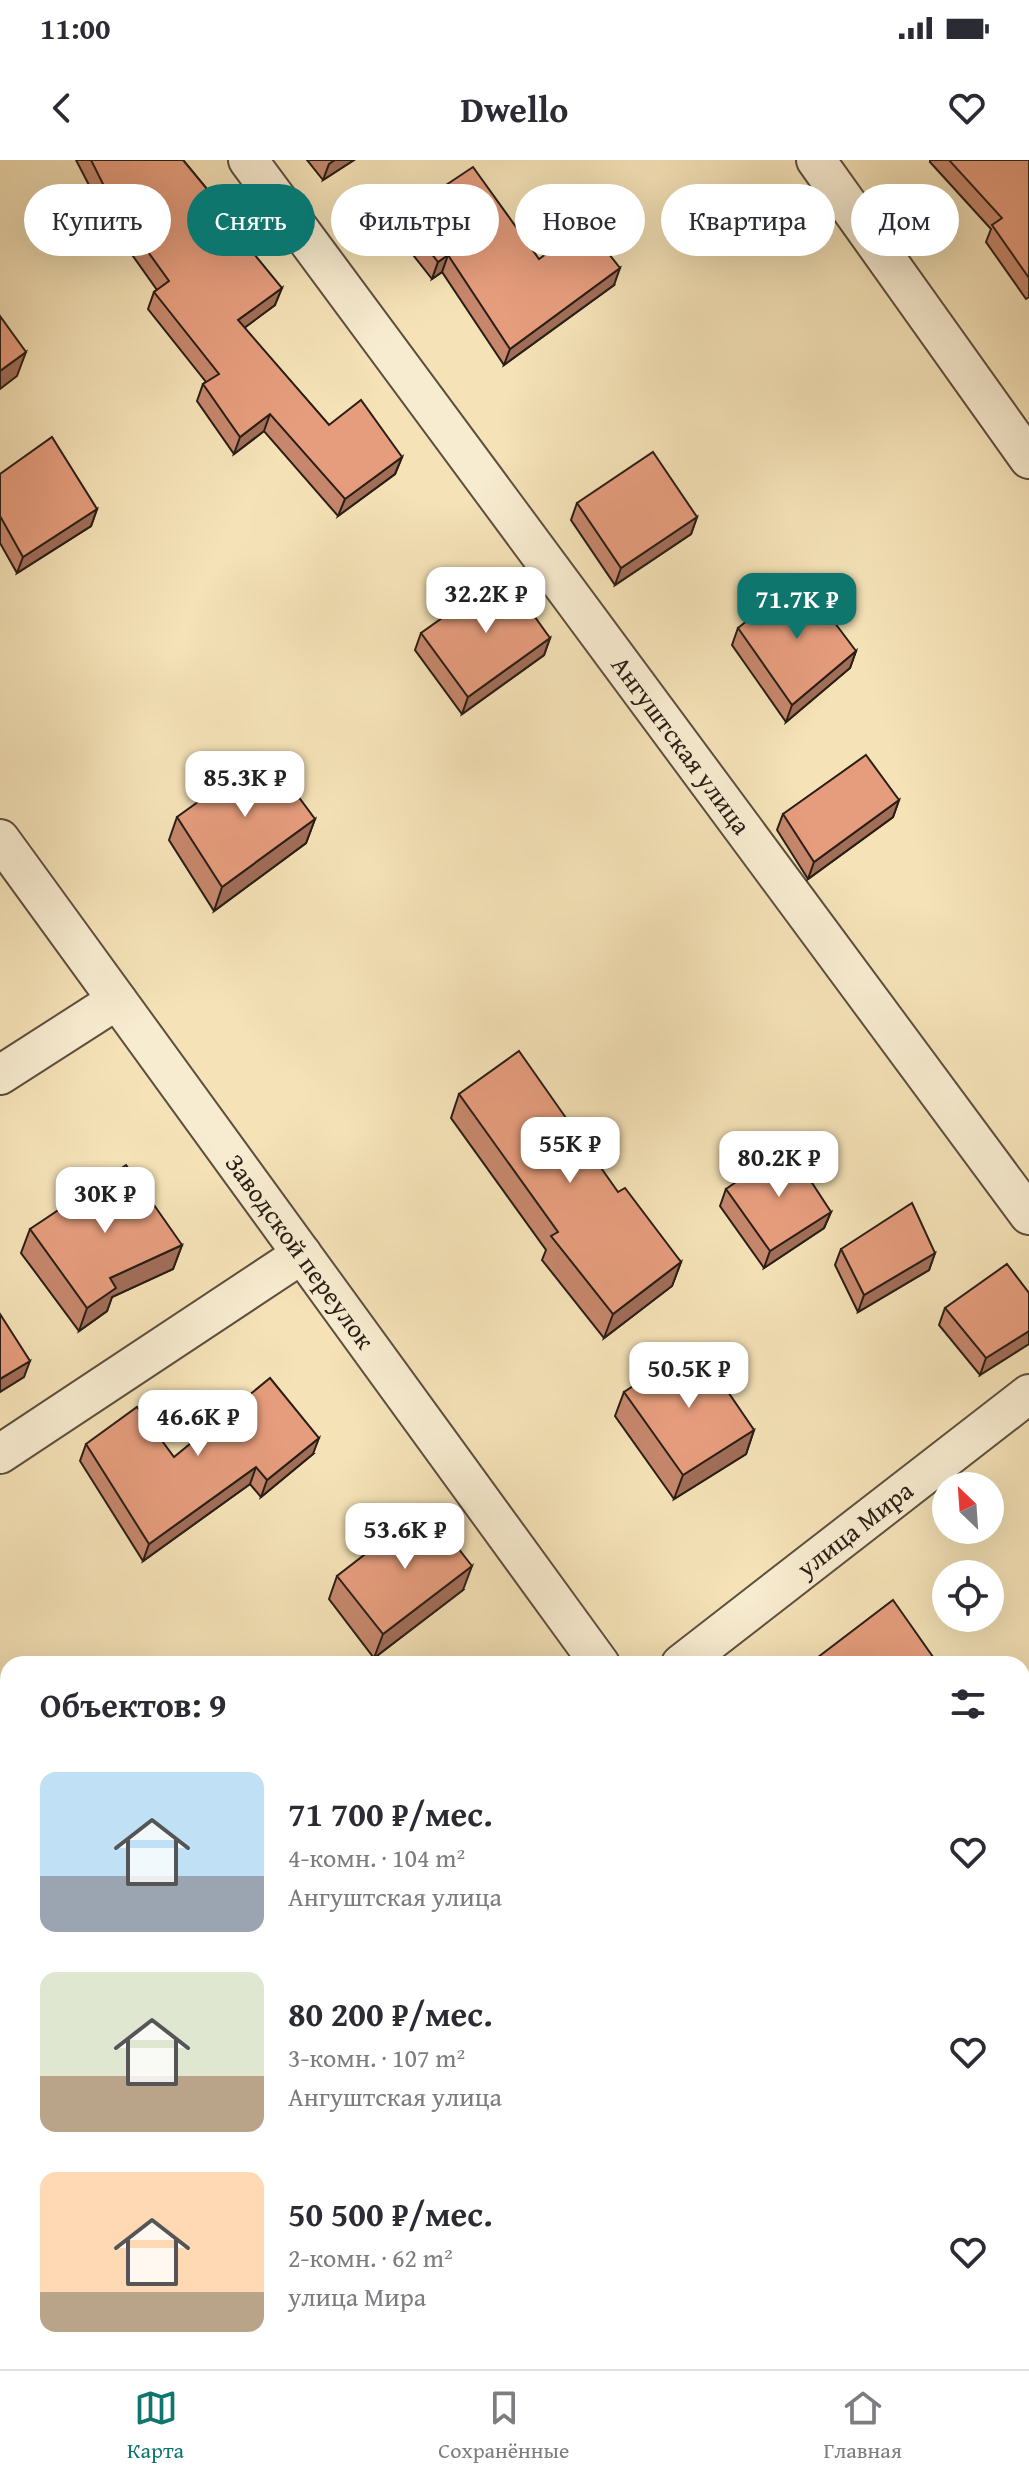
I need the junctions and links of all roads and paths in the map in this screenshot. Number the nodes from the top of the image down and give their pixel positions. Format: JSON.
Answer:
{"nodes":[{"id":1,"x":248,"y":160,"type":"edge"},
{"id":2,"x":816,"y":160,"type":"edge"},
{"id":3,"x":1029,"y":459,"type":"edge"},
{"id":4,"x":0,"y":839,"type":"edge"},
{"id":5,"x":117,"y":1000,"type":"junction"},
{"id":6,"x":0,"y":1075,"type":"edge"},
{"id":7,"x":1029,"y":1215,"type":"edge"},
{"id":8,"x":302,"y":1254,"type":"junction"},
{"id":9,"x":1029,"y":1394,"type":"edge"},
{"id":10,"x":0,"y":1454,"type":"edge"},
{"id":11,"x":594,"y":1656,"type":"edge"},
{"id":12,"x":691,"y":1656,"type":"edge"}],
"edges":[{"from":1,"to":7,"type":"street","name":"Ангуштская улица"},
{"from":2,"to":3,"type":"street"},
{"from":4,"to":5,"type":"street","name":"Заводской переулок"},
{"from":5,"to":6,"type":"street"},
{"from":5,"to":8,"type":"street","name":"Заводской переулок"},
{"from":8,"to":10,"type":"street"},
{"from":8,"to":11,"type":"street","name":"Заводской переулок"},
{"from":9,"to":12,"type":"street","name":"улица Мира"}]}
